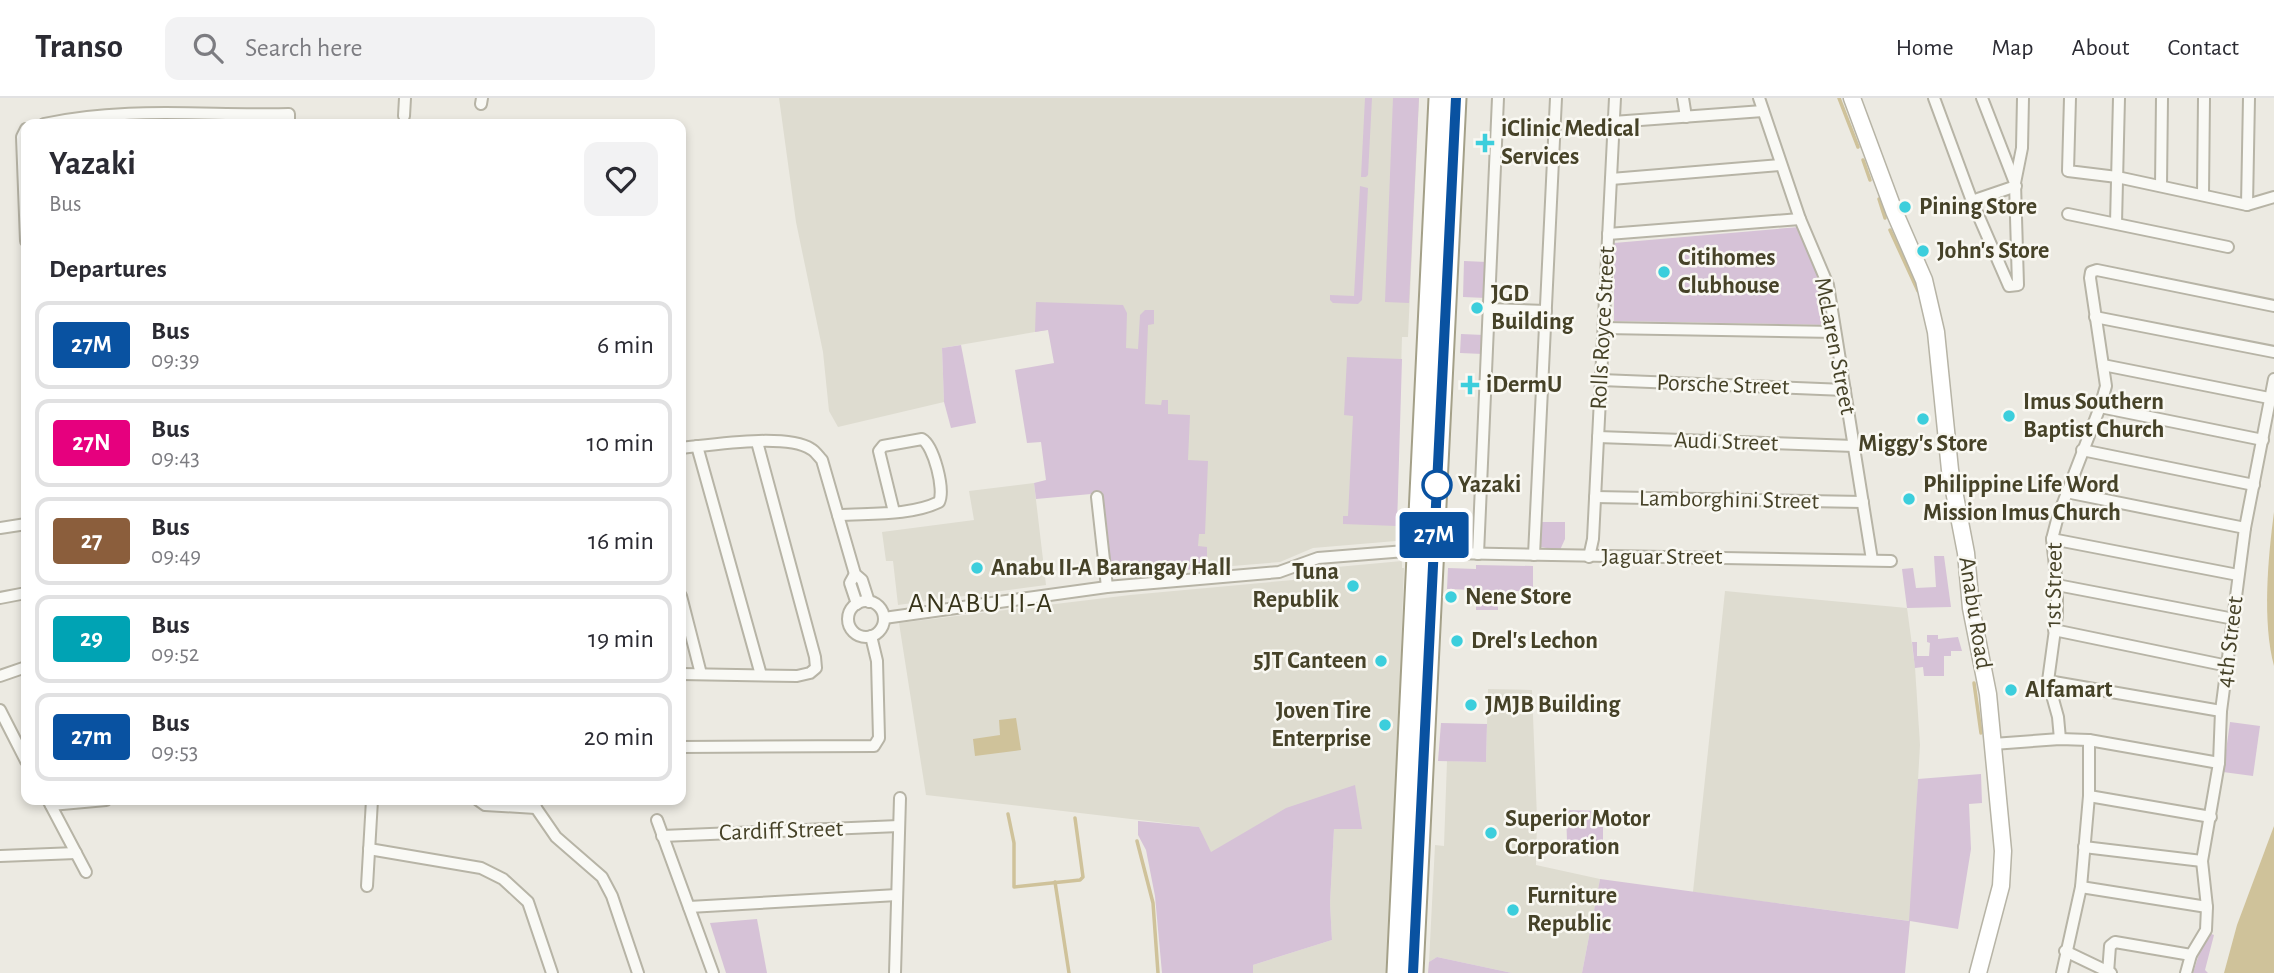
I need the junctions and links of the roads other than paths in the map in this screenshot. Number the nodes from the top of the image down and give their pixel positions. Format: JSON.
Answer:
{"nodes":[{"id":1,"x":405,"y":98,"type":"edge"},
{"id":2,"x":1439,"y":98,"type":"edge"},
{"id":3,"x":1456,"y":98,"type":"edge"},
{"id":4,"x":1498,"y":98,"type":"edge"},
{"id":5,"x":1556,"y":98,"type":"edge"},
{"id":6,"x":1615,"y":98,"type":"edge"},
{"id":7,"x":1683,"y":98,"type":"edge"},
{"id":8,"x":1759,"y":98,"type":"edge"},
{"id":9,"x":1852,"y":98,"type":"edge"},
{"id":10,"x":1934,"y":98,"type":"edge"},
{"id":11,"x":1982,"y":98,"type":"edge"},
{"id":12,"x":2023,"y":98,"type":"edge"},
{"id":13,"x":2070,"y":98,"type":"edge"},
{"id":14,"x":2119,"y":98,"type":"edge"},
{"id":15,"x":2162,"y":98,"type":"edge"},
{"id":16,"x":2204,"y":98,"type":"edge"},
{"id":17,"x":2249,"y":98,"type":"edge"},
{"id":18,"x":1763,"y":111,"type":"junction"},
{"id":19,"x":125,"y":112,"type":"junction"},
{"id":20,"x":404,"y":116,"type":"dead end"},
{"id":21,"x":1686,"y":117,"type":"junction"},
{"id":22,"x":84,"y":119,"type":"edge"},
{"id":23,"x":126,"y":119,"type":"edge"},
{"id":24,"x":179,"y":119,"type":"edge"},
{"id":25,"x":1613,"y":122,"type":"junction"},
{"id":26,"x":1781,"y":165,"type":"junction"},
{"id":27,"x":2117,"y":177,"type":"junction"},
{"id":28,"x":1611,"y":179,"type":"junction"},
{"id":29,"x":2015,"y":184,"type":"junction"},
{"id":30,"x":2161,"y":186,"type":"junction"},
{"id":31,"x":2203,"y":195,"type":"junction"},
{"id":32,"x":2274,"y":197,"type":"edge"},
{"id":33,"x":1972,"y":201,"type":"junction"},
{"id":34,"x":2247,"y":205,"type":"junction"},
{"id":35,"x":2068,"y":214,"type":"dead end"},
{"id":36,"x":1800,"y":219,"type":"junction"},
{"id":37,"x":2116,"y":223,"type":"junction"},
{"id":38,"x":1608,"y":234,"type":"junction"},
{"id":39,"x":2228,"y":247,"type":"dead end"},
{"id":40,"x":2274,"y":306,"type":"edge"},
{"id":41,"x":1489,"y":309,"type":"junction"},
{"id":42,"x":1546,"y":311,"type":"junction"},
{"id":43,"x":2095,"y":317,"type":"junction"},
{"id":44,"x":1604,"y":328,"type":"junction"},
{"id":45,"x":1835,"y":332,"type":"junction"},
{"id":46,"x":2274,"y":352,"type":"edge"},
{"id":47,"x":2103,"y":365,"type":"junction"},
{"id":48,"x":2274,"y":379,"type":"edge"},
{"id":49,"x":1601,"y":380,"type":"junction"},
{"id":50,"x":1845,"y":390,"type":"junction"},
{"id":51,"x":2269,"y":398,"type":"junction"},
{"id":52,"x":2100,"y":407,"type":"junction"},
{"id":53,"x":1598,"y":437,"type":"junction"},
{"id":54,"x":2263,"y":440,"type":"junction"},
{"id":55,"x":757,"y":442,"type":"junction"},
{"id":56,"x":697,"y":446,"type":"junction"},
{"id":57,"x":1854,"y":446,"type":"junction"},
{"id":58,"x":686,"y":447,"type":"edge"},
{"id":59,"x":2082,"y":450,"type":"junction"},
{"id":60,"x":2254,"y":485,"type":"junction"},
{"id":61,"x":2066,"y":492,"type":"junction"},
{"id":62,"x":1097,"y":497,"type":"dead end"},
{"id":63,"x":1595,"y":497,"type":"junction"},
{"id":64,"x":1863,"y":502,"type":"junction"},
{"id":65,"x":894,"y":512,"type":"junction"},
{"id":66,"x":838,"y":515,"type":"junction"},
{"id":67,"x":21,"y":525,"type":"edge"},
{"id":68,"x":0,"y":528,"type":"edge"},
{"id":69,"x":2245,"y":528,"type":"junction"},
{"id":70,"x":2052,"y":539,"type":"junction"},
{"id":71,"x":1426,"y":550,"type":"junction"},
{"id":72,"x":1478,"y":554,"type":"junction"},
{"id":73,"x":1534,"y":555,"type":"junction"},
{"id":74,"x":1589,"y":557,"type":"junction"},
{"id":75,"x":1872,"y":561,"type":"junction"},
{"id":76,"x":1891,"y":561,"type":"dead end"},
{"id":77,"x":2238,"y":575,"type":"junction"},
{"id":78,"x":2057,"y":585,"type":"junction"},
{"id":79,"x":1107,"y":587,"type":"junction"},
{"id":80,"x":21,"y":594,"type":"edge"},
{"id":81,"x":0,"y":598,"type":"edge"},
{"id":82,"x":863,"y":603,"type":"junction"},
{"id":83,"x":686,"y":616,"type":"edge"},
{"id":84,"x":884,"y":618,"type":"junction"},
{"id":85,"x":2234,"y":619,"type":"junction"},
{"id":86,"x":2054,"y":630,"type":"junction"},
{"id":87,"x":871,"y":636,"type":"junction"},
{"id":88,"x":2228,"y":666,"type":"junction"},
{"id":89,"x":21,"y":669,"type":"edge"},
{"id":90,"x":686,"y":674,"type":"edge"},
{"id":91,"x":701,"y":674,"type":"junction"},
{"id":92,"x":761,"y":675,"type":"junction"},
{"id":93,"x":0,"y":676,"type":"edge"},
{"id":94,"x":2048,"y":681,"type":"junction"},
{"id":95,"x":0,"y":710,"type":"edge"},
{"id":96,"x":2221,"y":711,"type":"junction"},
{"id":97,"x":21,"y":737,"type":"edge"},
{"id":98,"x":14,"y":738,"type":"junction"},
{"id":99,"x":2060,"y":739,"type":"junction"},
{"id":100,"x":2089,"y":740,"type":"junction"},
{"id":101,"x":1993,"y":744,"type":"junction"},
{"id":102,"x":686,"y":747,"type":"edge"},
{"id":103,"x":21,"y":751,"type":"edge"},
{"id":104,"x":2219,"y":763,"type":"junction"},
{"id":105,"x":2089,"y":796,"type":"junction"},
{"id":106,"x":900,"y":798,"type":"dead end"},
{"id":107,"x":50,"y":805,"type":"edge"},
{"id":108,"x":372,"y":805,"type":"edge"},
{"id":109,"x":536,"y":805,"type":"edge"},
{"id":110,"x":2211,"y":817,"type":"junction"},
{"id":111,"x":657,"y":820,"type":"dead end"},
{"id":112,"x":899,"y":825,"type":"junction"},
{"id":113,"x":662,"y":836,"type":"junction"},
{"id":114,"x":1412,"y":839,"type":"junction"},
{"id":115,"x":2084,"y":847,"type":"junction"},
{"id":116,"x":369,"y":849,"type":"junction"},
{"id":117,"x":76,"y":853,"type":"junction"},
{"id":118,"x":0,"y":856,"type":"edge"},
{"id":119,"x":2202,"y":861,"type":"junction"},
{"id":120,"x":86,"y":872,"type":"dead end"},
{"id":121,"x":367,"y":886,"type":"dead end"},
{"id":122,"x":2081,"y":887,"type":"junction"},
{"id":123,"x":897,"y":895,"type":"junction"},
{"id":124,"x":689,"y":907,"type":"junction"},
{"id":125,"x":2207,"y":907,"type":"junction"},
{"id":126,"x":2066,"y":951,"type":"junction"},
{"id":127,"x":2191,"y":955,"type":"junction"},
{"id":128,"x":552,"y":973,"type":"edge"},
{"id":129,"x":638,"y":973,"type":"edge"},
{"id":130,"x":713,"y":973,"type":"edge"},
{"id":131,"x":895,"y":973,"type":"edge"},
{"id":132,"x":1397,"y":973,"type":"edge"},
{"id":133,"x":1413,"y":973,"type":"edge"},
{"id":134,"x":1978,"y":973,"type":"edge"},
{"id":135,"x":2062,"y":973,"type":"edge"},
{"id":136,"x":2109,"y":973,"type":"edge"},
{"id":137,"x":2186,"y":973,"type":"edge"}],
"edges":[{"from":1,"to":20,"type":"street"},
{"from":2,"to":71,"type":"highway"},
{"from":3,"to":71,"type":"highway"},
{"from":4,"to":41,"type":"street"},
{"from":5,"to":42,"type":"street"},
{"from":6,"to":25,"type":"street","name":"Rolls Royce Street"},
{"from":7,"to":21,"type":"street"},
{"from":8,"to":18,"type":"street","name":"McLaren Street"},
{"from":9,"to":101,"type":"street","name":"Anabu Road"},
{"from":10,"to":33,"type":"street"},
{"from":11,"to":29,"type":"street"},
{"from":12,"to":29,"type":"street"},
{"from":13,"to":27,"type":"street"},
{"from":14,"to":27,"type":"street"},
{"from":15,"to":30,"type":"street"},
{"from":16,"to":31,"type":"street"},
{"from":17,"to":34,"type":"street"},
{"from":18,"to":21,"type":"street"},
{"from":18,"to":26,"type":"street","name":"McLaren Street"},
{"from":19,"to":22,"type":"street"},
{"from":19,"to":23,"type":"street"},
{"from":19,"to":24,"type":"street"},
{"from":21,"to":25,"type":"street"},
{"from":25,"to":28,"type":"street","name":"Rolls Royce Street"},
{"from":26,"to":28,"type":"street"},
{"from":26,"to":36,"type":"street","name":"McLaren Street"},
{"from":27,"to":30,"type":"street"},
{"from":27,"to":37,"type":"street"},
{"from":28,"to":38,"type":"street","name":"Rolls Royce Street"},
{"from":29,"to":33,"type":"street"},
{"from":29,"to":33,"type":"street"},
{"from":30,"to":31,"type":"street"},
{"from":31,"to":34,"type":"street"},
{"from":32,"to":34,"type":"street"},
{"from":35,"to":37,"type":"street"},
{"from":36,"to":38,"type":"street"},
{"from":36,"to":45,"type":"street","name":"McLaren Street"},
{"from":37,"to":39,"type":"street"},
{"from":38,"to":44,"type":"street","name":"Rolls Royce Street"},
{"from":40,"to":43,"type":"street","name":"1st Street"},
{"from":41,"to":42,"type":"street"},
{"from":41,"to":72,"type":"street"},
{"from":42,"to":73,"type":"street"},
{"from":43,"to":46,"type":"street"},
{"from":43,"to":47,"type":"street","name":"1st Street"},
{"from":44,"to":45,"type":"street"},
{"from":44,"to":49,"type":"street","name":"Rolls Royce Street"},
{"from":45,"to":50,"type":"street","name":"McLaren Street"},
{"from":47,"to":51,"type":"street"},
{"from":47,"to":52,"type":"street","name":"1st Street"},
{"from":48,"to":51,"type":"street","name":"4th Street"},
{"from":49,"to":50,"type":"street","name":"Porsche Street"},
{"from":49,"to":53,"type":"street","name":"Rolls Royce Street"},
{"from":50,"to":57,"type":"street","name":"McLaren Street"},
{"from":51,"to":54,"type":"street","name":"4th Street"},
{"from":52,"to":54,"type":"street"},
{"from":52,"to":59,"type":"street","name":"1st Street"},
{"from":53,"to":57,"type":"street","name":"Audi Street"},
{"from":53,"to":63,"type":"street","name":"Rolls Royce Street"},
{"from":54,"to":60,"type":"street","name":"4th Street"},
{"from":55,"to":56,"type":"street"},
{"from":55,"to":66,"type":"street"},
{"from":55,"to":92,"type":"street"},
{"from":56,"to":58,"type":"street"},
{"from":56,"to":92,"type":"street"},
{"from":57,"to":64,"type":"street","name":"McLaren Street"},
{"from":59,"to":60,"type":"street"},
{"from":59,"to":61,"type":"street","name":"1st Street"},
{"from":60,"to":69,"type":"street","name":"4th Street"},
{"from":61,"to":69,"type":"street"},
{"from":61,"to":70,"type":"street","name":"1st Street"},
{"from":62,"to":79,"type":"street"},
{"from":63,"to":64,"type":"street","name":"Lamborghini Street"},
{"from":63,"to":74,"type":"street","name":"Rolls Royce Street"},
{"from":64,"to":75,"type":"street","name":"McLaren Street"},
{"from":65,"to":65,"type":"street"},
{"from":65,"to":66,"type":"street"},
{"from":66,"to":82,"type":"street"},
{"from":67,"to":68,"type":"street"},
{"from":69,"to":77,"type":"street","name":"4th Street"},
{"from":70,"to":77,"type":"street"},
{"from":70,"to":78,"type":"street","name":"1st Street"},
{"from":71,"to":72,"type":"street","name":"Jaguar Street"},
{"from":71,"to":79,"type":"street","name":"Jaguar Street"},
{"from":71,"to":114,"type":"highway"},
{"from":72,"to":73,"type":"street","name":"Jaguar Street"},
{"from":73,"to":74,"type":"street","name":"Jaguar Street"},
{"from":74,"to":75,"type":"street","name":"Jaguar Street"},
{"from":75,"to":76,"type":"street","name":"Jaguar Street"},
{"from":77,"to":85,"type":"street","name":"4th Street"},
{"from":78,"to":85,"type":"street"},
{"from":78,"to":86,"type":"street","name":"1st Street"},
{"from":79,"to":84,"type":"street","name":"Jaguar Street"},
{"from":80,"to":81,"type":"street"},
{"from":82,"to":84,"type":"street"},
{"from":82,"to":87,"type":"street"},
{"from":83,"to":91,"type":"street"},
{"from":84,"to":87,"type":"street"},
{"from":85,"to":88,"type":"street","name":"4th Street"},
{"from":86,"to":88,"type":"street"},
{"from":86,"to":94,"type":"street","name":"1st Street"},
{"from":87,"to":102,"type":"street"},
{"from":88,"to":96,"type":"street","name":"4th Street"},
{"from":89,"to":93,"type":"street"},
{"from":90,"to":91,"type":"street"},
{"from":91,"to":92,"type":"street"},
{"from":94,"to":96,"type":"street"},
{"from":94,"to":99,"type":"street","name":"1st Street"},
{"from":95,"to":98,"type":"street"},
{"from":96,"to":104,"type":"street","name":"4th Street"},
{"from":97,"to":98,"type":"street"},
{"from":98,"to":103,"type":"street"},
{"from":99,"to":100,"type":"street"},
{"from":99,"to":101,"type":"street"},
{"from":100,"to":104,"type":"street"},
{"from":100,"to":105,"type":"street"},
{"from":101,"to":134,"type":"street","name":"Anabu Road"},
{"from":104,"to":110,"type":"street","name":"4th Street"},
{"from":105,"to":110,"type":"street"},
{"from":105,"to":115,"type":"street"},
{"from":106,"to":112,"type":"street"},
{"from":107,"to":117,"type":"street"},
{"from":108,"to":116,"type":"street"},
{"from":109,"to":129,"type":"street"},
{"from":110,"to":119,"type":"street","name":"4th Street"},
{"from":111,"to":113,"type":"street"},
{"from":112,"to":113,"type":"street","name":"Cardiff Street"},
{"from":112,"to":123,"type":"street"},
{"from":113,"to":124,"type":"street"},
{"from":114,"to":132,"type":"highway"},
{"from":114,"to":133,"type":"highway"},
{"from":115,"to":119,"type":"street"},
{"from":115,"to":122,"type":"street"},
{"from":116,"to":121,"type":"street"},
{"from":116,"to":128,"type":"street"},
{"from":117,"to":118,"type":"street"},
{"from":117,"to":120,"type":"street"},
{"from":119,"to":125,"type":"street","name":"4th Street"},
{"from":122,"to":125,"type":"street"},
{"from":122,"to":126,"type":"street"},
{"from":123,"to":124,"type":"street"},
{"from":123,"to":131,"type":"street"},
{"from":124,"to":130,"type":"street"},
{"from":125,"to":127,"type":"street","name":"4th Street"},
{"from":126,"to":135,"type":"street"},
{"from":126,"to":136,"type":"street"},
{"from":127,"to":136,"type":"street"},
{"from":127,"to":137,"type":"street","name":"4th Street"}]}
